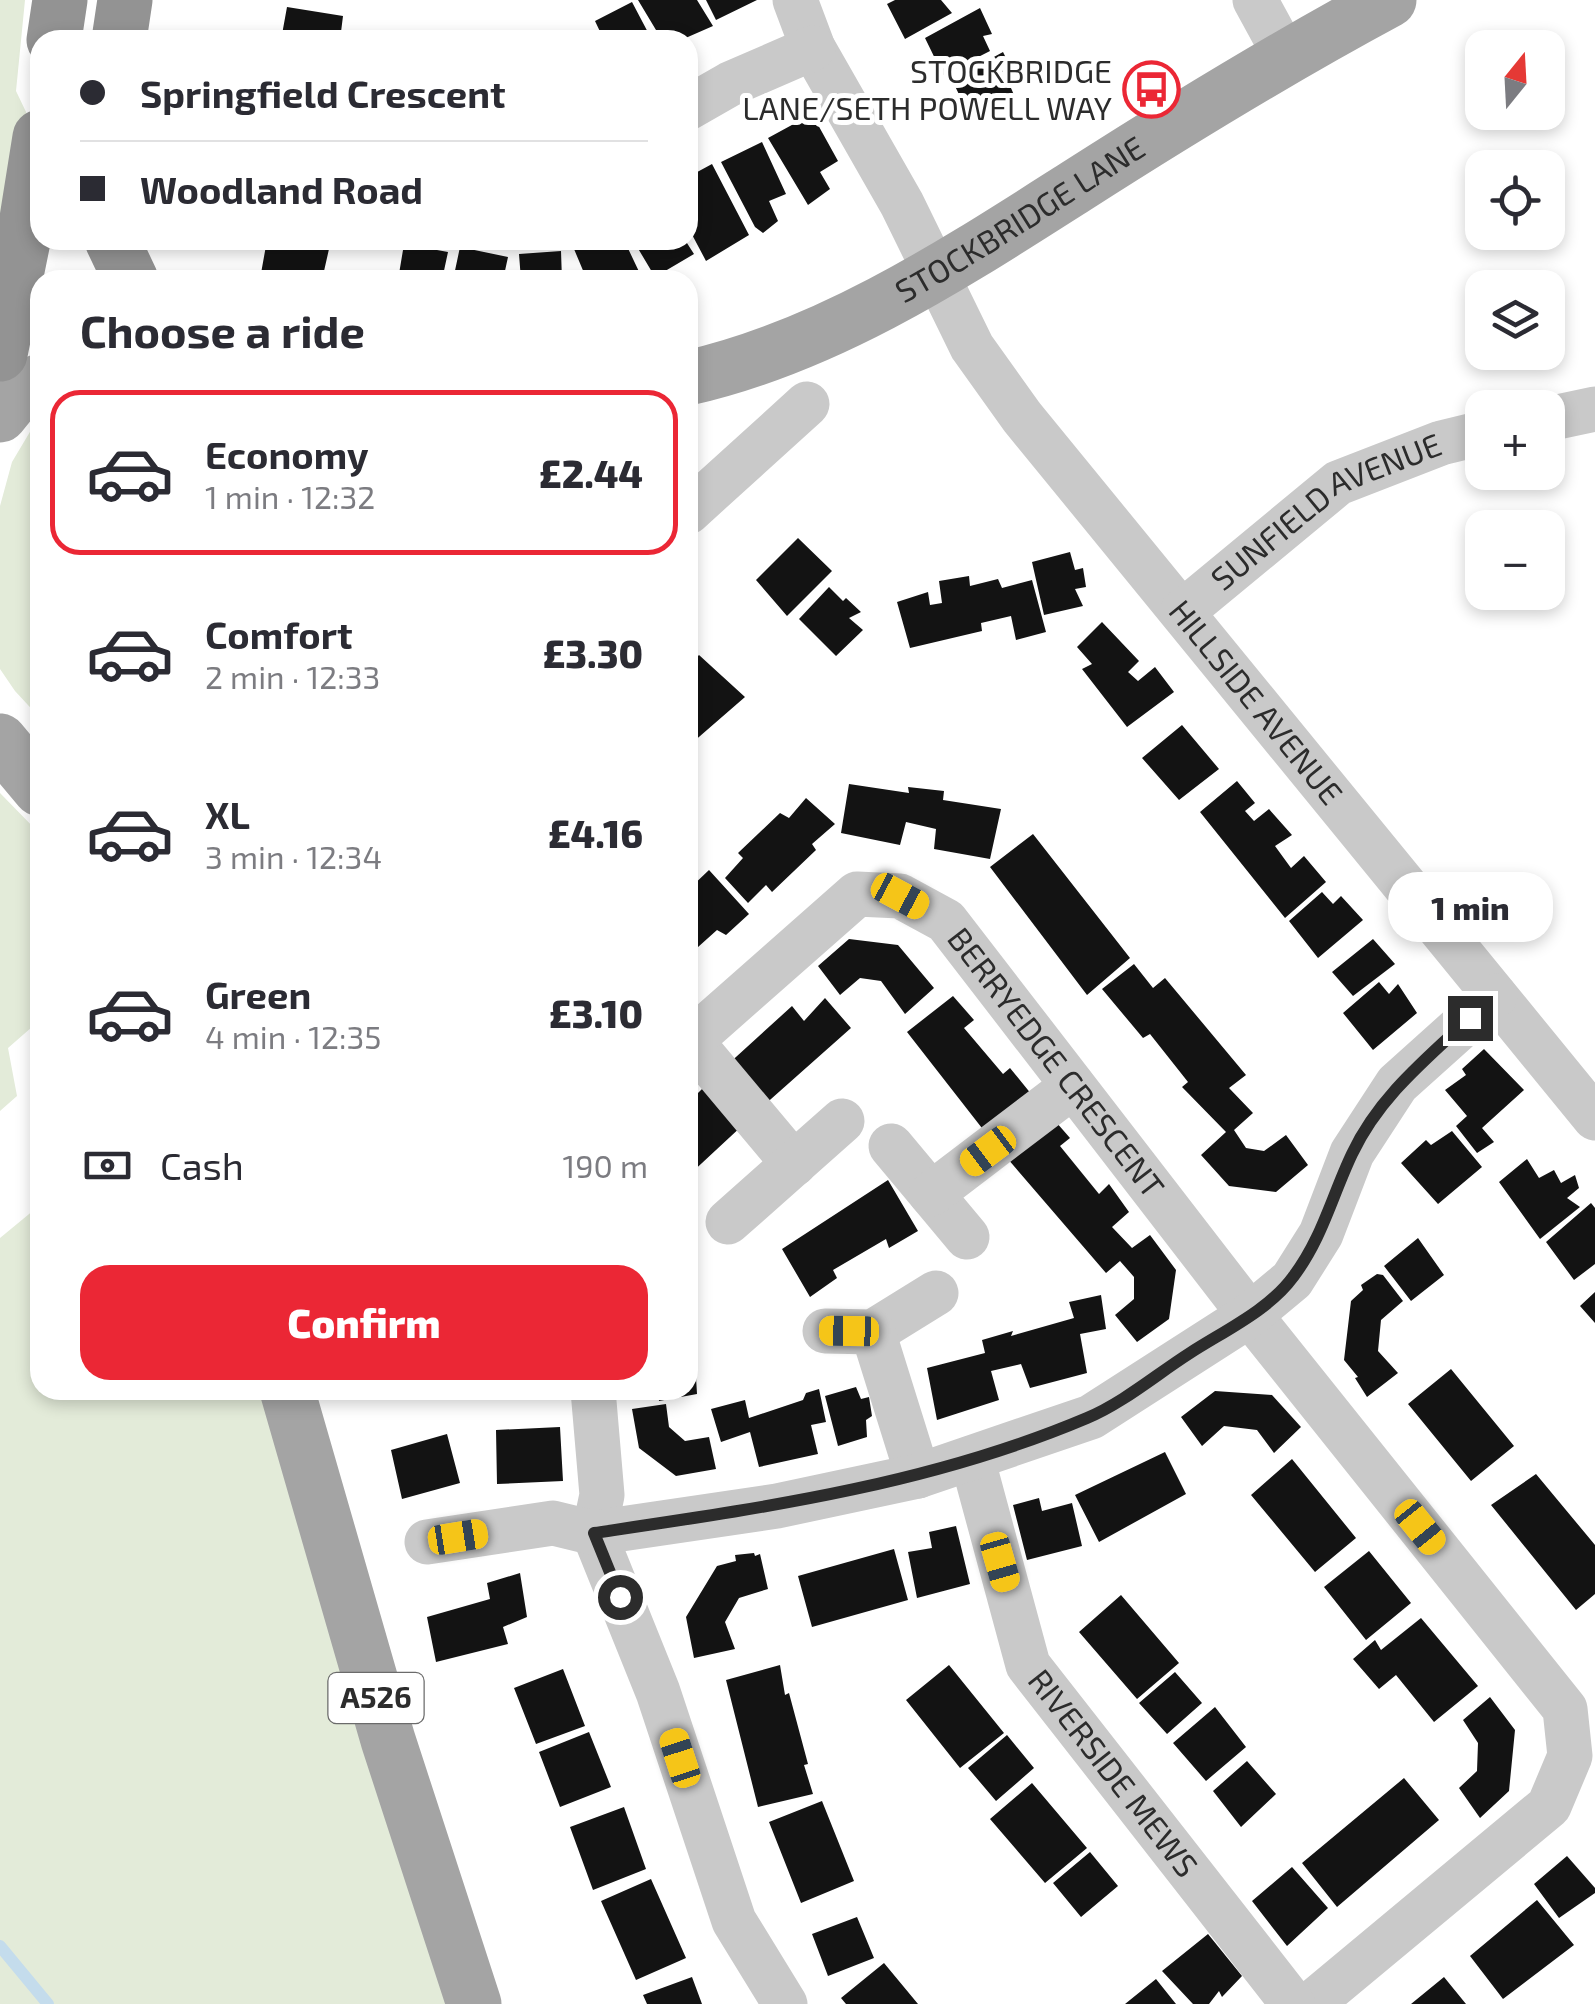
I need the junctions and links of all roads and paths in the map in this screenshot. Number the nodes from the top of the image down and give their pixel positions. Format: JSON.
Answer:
{"nodes":[{"id":1,"x":60,"y":0,"type":"edge"},
{"id":2,"x":125,"y":0,"type":"edge"},
{"id":3,"x":795,"y":0,"type":"edge"},
{"id":4,"x":1255,"y":0,"type":"edge"},
{"id":5,"x":1389,"y":0,"type":"edge"},
{"id":6,"x":56,"y":30,"type":"edge"},
{"id":7,"x":120,"y":30,"type":"edge"},
{"id":8,"x":814,"y":48,"type":"junction"},
{"id":9,"x":1284,"y":55,"type":"junction"},
{"id":10,"x":698,"y":102,"type":"edge"},
{"id":11,"x":30,"y":204,"type":"edge"},
{"id":12,"x":936,"y":275,"type":"junction"},
{"id":13,"x":0,"y":354,"type":"edge"},
{"id":14,"x":698,"y":376,"type":"edge"},
{"id":15,"x":30,"y":387,"type":"edge"},
{"id":16,"x":807,"y":404,"type":"dead end"},
{"id":17,"x":1595,"y":408,"type":"edge"},
{"id":18,"x":1565,"y":415,"type":"edge"},
{"id":19,"x":0,"y":416,"type":"edge"},
{"id":20,"x":1465,"y":438,"type":"edge"},
{"id":21,"x":698,"y":503,"type":"edge"},
{"id":22,"x":1182,"y":612,"type":"junction"},
{"id":23,"x":1495,"y":996,"type":"junction"},
{"id":24,"x":698,"y":1034,"type":"edge"},
{"id":25,"x":698,"y":1052,"type":"edge"},
{"id":26,"x":1074,"y":1086,"type":"junction"},
{"id":27,"x":1595,"y":1118,"type":"edge"},
{"id":28,"x":842,"y":1121,"type":"dead end"},
{"id":29,"x":891,"y":1146,"type":"dead end"},
{"id":30,"x":794,"y":1164,"type":"junction"},
{"id":31,"x":931,"y":1194,"type":"junction"},
{"id":32,"x":728,"y":1222,"type":"dead end"},
{"id":33,"x":966,"y":1237,"type":"dead end"},
{"id":34,"x":936,"y":1293,"type":"dead end"},
{"id":35,"x":1250,"y":1314,"type":"junction"},
{"id":36,"x":825,"y":1331,"type":"dead end"},
{"id":37,"x":873,"y":1332,"type":"junction"},
{"id":38,"x":290,"y":1400,"type":"edge"},
{"id":39,"x":594,"y":1400,"type":"edge"},
{"id":40,"x":972,"y":1458,"type":"junction"},
{"id":41,"x":918,"y":1476,"type":"junction"},
{"id":42,"x":573,"y":1528,"type":"junction"},
{"id":43,"x":427,"y":1542,"type":"dead end"},
{"id":44,"x":474,"y":2004,"type":"edge"},
{"id":45,"x":785,"y":2004,"type":"edge"},
{"id":46,"x":1293,"y":2004,"type":"edge"},
{"id":47,"x":1312,"y":2004,"type":"edge"}],
"edges":[{"from":1,"to":6,"type":"highway"},
{"from":2,"to":7,"type":"highway"},
{"from":3,"to":8,"type":"street","name":"HILLSIDE AVENUE"},
{"from":4,"to":9,"type":"street"},
{"from":5,"to":9,"type":"main road","name":"STOCKBRIDGE LANE"},
{"from":8,"to":10,"type":"street"},
{"from":8,"to":12,"type":"street","name":"HILLSIDE AVENUE"},
{"from":9,"to":12,"type":"main road","name":"STOCKBRIDGE LANE"},
{"from":11,"to":13,"type":"highway"},
{"from":12,"to":14,"type":"main road","name":"STOCKBRIDGE LANE"},
{"from":12,"to":22,"type":"street","name":"HILLSIDE AVENUE"},
{"from":15,"to":19,"type":"main road"},
{"from":16,"to":21,"type":"street"},
{"from":17,"to":18,"type":"street"},
{"from":20,"to":22,"type":"street","name":"SUNFIELD AVENUE"},
{"from":22,"to":23,"type":"street","name":"HILLSIDE AVENUE"},
{"from":23,"to":27,"type":"street","name":"HILLSIDE AVENUE"},
{"from":23,"to":35,"type":"street"},
{"from":24,"to":26,"type":"street","name":"BERRYEDGE CRESCENT"},
{"from":25,"to":30,"type":"street"},
{"from":26,"to":31,"type":"street"},
{"from":26,"to":35,"type":"street","name":"BERRYEDGE CRESCENT"},
{"from":28,"to":30,"type":"street"},
{"from":29,"to":31,"type":"street"},
{"from":30,"to":32,"type":"street"},
{"from":31,"to":33,"type":"street"},
{"from":34,"to":37,"type":"street"},
{"from":35,"to":40,"type":"street"},
{"from":35,"to":47,"type":"street","name":"BERRYEDGE CRESCENT"},
{"from":36,"to":37,"type":"street"},
{"from":37,"to":41,"type":"street"},
{"from":38,"to":44,"type":"main road","number":"A526"},
{"from":39,"to":42,"type":"street"},
{"from":40,"to":41,"type":"street"},
{"from":40,"to":46,"type":"street","name":"RIVERSIDE MEWS"},
{"from":41,"to":42,"type":"street"},
{"from":42,"to":43,"type":"street"},
{"from":42,"to":45,"type":"street"}]}
